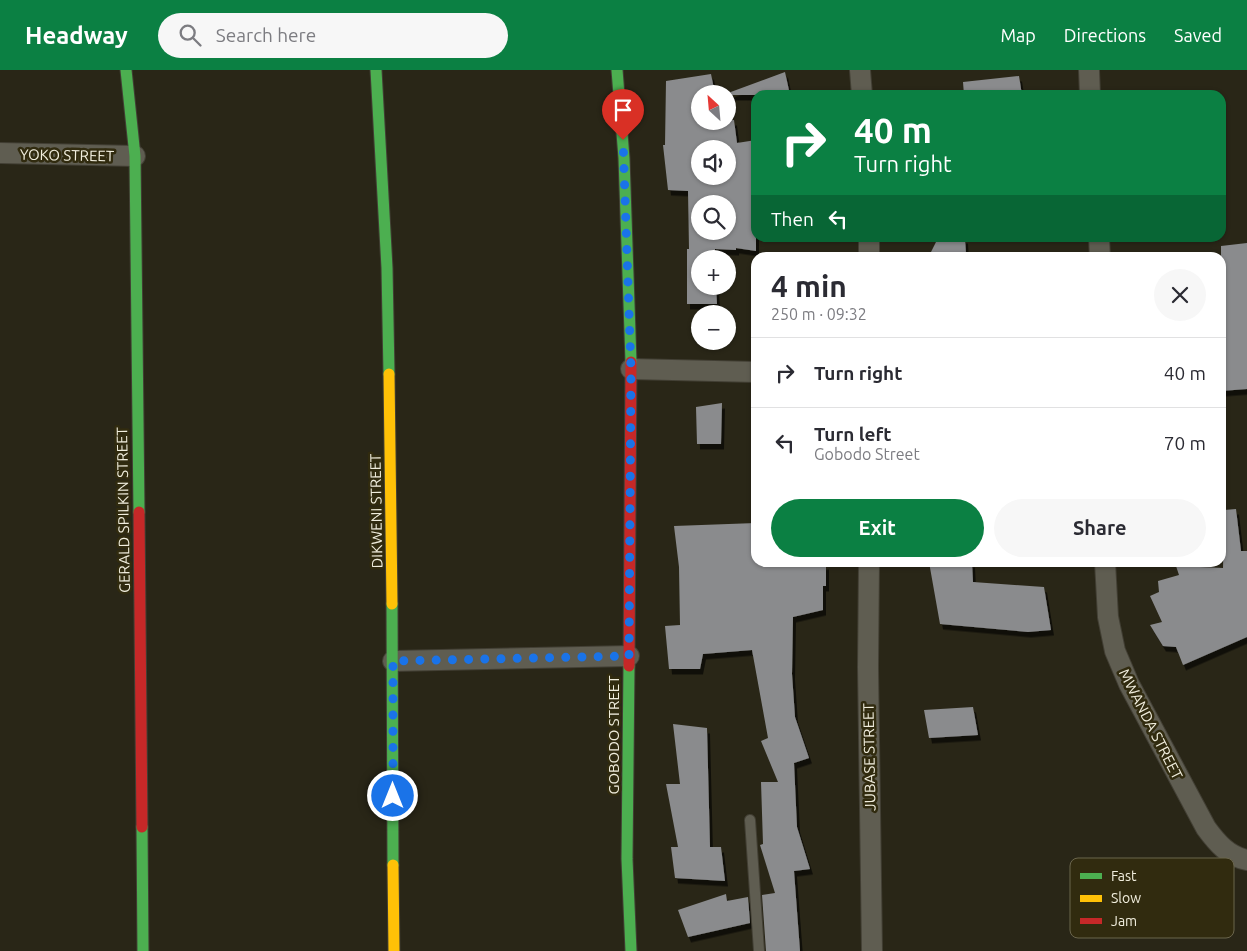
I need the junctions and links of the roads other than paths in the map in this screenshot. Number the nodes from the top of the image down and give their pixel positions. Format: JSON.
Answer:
{"nodes":[{"id":1,"x":126,"y":70,"type":"edge"},
{"id":2,"x":376,"y":70,"type":"edge"},
{"id":3,"x":618,"y":70,"type":"edge"},
{"id":4,"x":860,"y":70,"type":"edge"},
{"id":5,"x":1088,"y":70,"type":"edge"},
{"id":6,"x":862,"y":90,"type":"edge"},
{"id":7,"x":1090,"y":90,"type":"edge"},
{"id":8,"x":0,"y":153,"type":"edge"},
{"id":9,"x":135,"y":156,"type":"junction"},
{"id":10,"x":631,"y":369,"type":"junction"},
{"id":11,"x":751,"y":372,"type":"edge"},
{"id":12,"x":869,"y":567,"type":"edge"},
{"id":13,"x":1105,"y":567,"type":"edge"},
{"id":14,"x":629,"y":656,"type":"junction"},
{"id":15,"x":393,"y":661,"type":"junction"},
{"id":16,"x":750,"y":820,"type":"dead end"},
{"id":17,"x":1247,"y":860,"type":"edge"},
{"id":18,"x":143,"y":951,"type":"edge"},
{"id":19,"x":394,"y":951,"type":"edge"},
{"id":20,"x":631,"y":951,"type":"edge"},
{"id":21,"x":759,"y":951,"type":"edge"},
{"id":22,"x":872,"y":951,"type":"edge"}],
"edges":[{"from":1,"to":9,"type":"street","name":"GERALD SPILKIN STREET"},
{"from":2,"to":15,"type":"street","name":"DIKWENI STREET"},
{"from":3,"to":10,"type":"street","name":"GOBODO STREET"},
{"from":4,"to":6,"type":"street"},
{"from":5,"to":7,"type":"street"},
{"from":8,"to":9,"type":"street","name":"YOKO STREET"},
{"from":9,"to":18,"type":"street","name":"GERALD SPILKIN STREET"},
{"from":10,"to":11,"type":"street"},
{"from":10,"to":14,"type":"street","name":"GOBODO STREET"},
{"from":12,"to":22,"type":"street","name":"JUBASE STREET"},
{"from":13,"to":17,"type":"street","name":"MWANDA STREET"},
{"from":14,"to":15,"type":"street"},
{"from":14,"to":20,"type":"street","name":"GOBODO STREET"},
{"from":15,"to":19,"type":"street","name":"DIKWENI STREET"},
{"from":16,"to":21,"type":"lane"}]}
